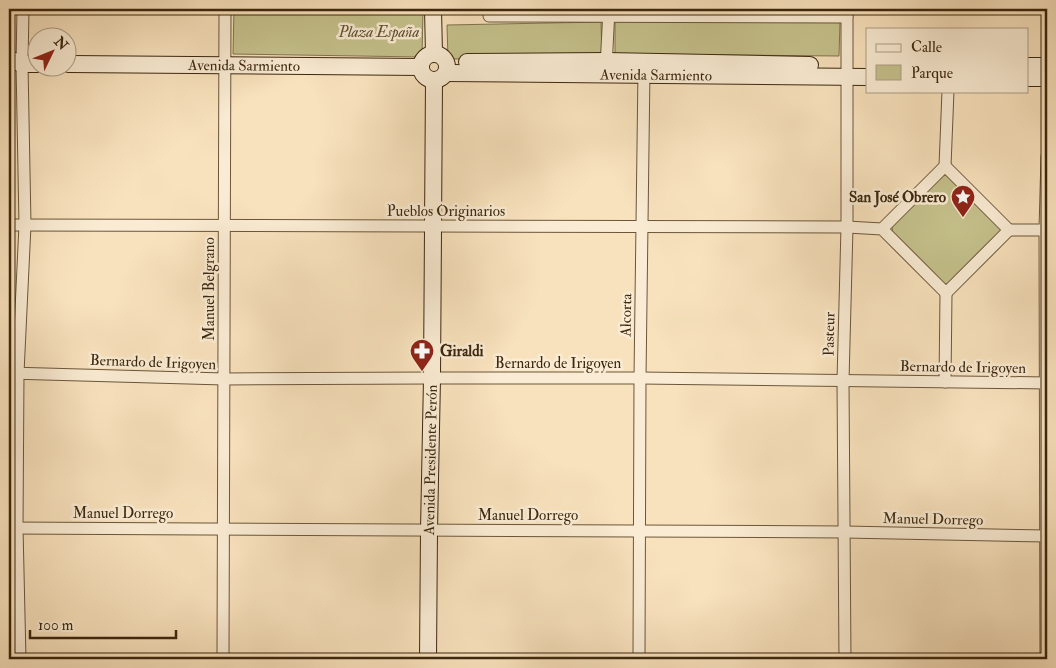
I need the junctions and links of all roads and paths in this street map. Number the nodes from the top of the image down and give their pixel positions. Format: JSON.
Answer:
{"nodes":[{"id":1,"x":23,"y":9,"type":"edge"},
{"id":2,"x":225,"y":9,"type":"edge"},
{"id":3,"x":433,"y":9,"type":"edge"},
{"id":4,"x":489,"y":12,"type":"edge"},
{"id":5,"x":609,"y":12,"type":"edge"},
{"id":6,"x":847,"y":13,"type":"edge"},
{"id":7,"x":19,"y":64,"type":"edge"},
{"id":8,"x":78,"y":64,"type":"edge"},
{"id":9,"x":225,"y":65,"type":"junction"},
{"id":10,"x":866,"y":66,"type":"edge"},
{"id":11,"x":1028,"y":66,"type":"edge"},
{"id":12,"x":1047,"y":66,"type":"edge"},
{"id":13,"x":440,"y":67,"type":"junction"},
{"id":14,"x":606,"y":68,"type":"junction"},
{"id":15,"x":644,"y":68,"type":"junction"},
{"id":16,"x":847,"y":71,"type":"junction"},
{"id":17,"x":866,"y":77,"type":"edge"},
{"id":18,"x":1028,"y":78,"type":"edge"},
{"id":19,"x":1047,"y":78,"type":"edge"},
{"id":20,"x":948,"y":92,"type":"edge"},
{"id":21,"x":1047,"y":156,"type":"edge"},
{"id":22,"x":945,"y":166,"type":"junction"},
{"id":23,"x":9,"y":225,"type":"edge"},
{"id":24,"x":25,"y":225,"type":"junction"},
{"id":25,"x":224,"y":225,"type":"junction"},
{"id":26,"x":643,"y":226,"type":"junction"},
{"id":27,"x":432,"y":227,"type":"junction"},
{"id":28,"x":846,"y":227,"type":"junction"},
{"id":29,"x":882,"y":229,"type":"junction"},
{"id":30,"x":1009,"y":230,"type":"junction"},
{"id":31,"x":1046,"y":230,"type":"edge"},
{"id":32,"x":946,"y":293,"type":"junction"},
{"id":33,"x":14,"y":373,"type":"edge"},
{"id":34,"x":432,"y":378,"type":"junction"},
{"id":35,"x":640,"y":378,"type":"junction"},
{"id":36,"x":224,"y":380,"type":"junction"},
{"id":37,"x":843,"y":381,"type":"junction"},
{"id":38,"x":945,"y":382,"type":"junction"},
{"id":39,"x":1047,"y":383,"type":"edge"},
{"id":40,"x":13,"y":528,"type":"edge"},
{"id":41,"x":223,"y":529,"type":"junction"},
{"id":42,"x":429,"y":530,"type":"junction"},
{"id":43,"x":640,"y":531,"type":"junction"},
{"id":44,"x":845,"y":532,"type":"junction"},
{"id":45,"x":1046,"y":536,"type":"edge"},
{"id":46,"x":20,"y":659,"type":"edge"},
{"id":47,"x":223,"y":659,"type":"edge"},
{"id":48,"x":428,"y":659,"type":"edge"},
{"id":49,"x":639,"y":659,"type":"edge"},
{"id":50,"x":845,"y":659,"type":"edge"},
{"id":51,"x":1046,"y":659,"type":"edge"}],
"edges":[{"from":1,"to":7,"type":"street"},
{"from":2,"to":9,"type":"street","name":"Manuel Belgrano"},
{"from":3,"to":13,"type":"main road","name":"Avenida Presidente Perón"},
{"from":4,"to":5,"type":"street"},
{"from":5,"to":6,"type":"street"},
{"from":5,"to":14,"type":"street"},
{"from":6,"to":16,"type":"street","name":"Pasteur"},
{"from":7,"to":24,"type":"street"},
{"from":8,"to":9,"type":"main road","name":"Avenida Sarmiento"},
{"from":9,"to":13,"type":"main road","name":"Avenida Sarmiento"},
{"from":9,"to":25,"type":"street","name":"Manuel Belgrano"},
{"from":10,"to":16,"type":"main road","name":"Avenida Sarmiento"},
{"from":11,"to":12,"type":"main road"},
{"from":13,"to":14,"type":"main road","name":"Avenida Sarmiento"},
{"from":13,"to":27,"type":"main road","name":"Avenida Presidente Perón"},
{"from":14,"to":15,"type":"main road","name":"Avenida Sarmiento"},
{"from":15,"to":16,"type":"main road","name":"Avenida Sarmiento"},
{"from":15,"to":26,"type":"street","name":"Alcorta"},
{"from":16,"to":17,"type":"main road","name":"Avenida Sarmiento"},
{"from":16,"to":28,"type":"street","name":"Pasteur"},
{"from":18,"to":19,"type":"main road"},
{"from":20,"to":22,"type":"street"},
{"from":21,"to":31,"type":"street"},
{"from":22,"to":29,"type":"street"},
{"from":22,"to":30,"type":"street"},
{"from":23,"to":24,"type":"street","name":"Pueblos Originarios"},
{"from":24,"to":25,"type":"street","name":"Pueblos Originarios"},
{"from":24,"to":33,"type":"street"},
{"from":25,"to":27,"type":"street","name":"Pueblos Originarios"},
{"from":25,"to":36,"type":"street","name":"Manuel Belgrano"},
{"from":26,"to":27,"type":"street","name":"Pueblos Originarios"},
{"from":26,"to":28,"type":"street","name":"Pueblos Originarios"},
{"from":26,"to":35,"type":"street","name":"Alcorta"},
{"from":27,"to":34,"type":"main road","name":"Avenida Presidente Perón"},
{"from":28,"to":29,"type":"street","name":"Pueblos Originarios"},
{"from":28,"to":37,"type":"street","name":"Pasteur"},
{"from":29,"to":32,"type":"street"},
{"from":30,"to":31,"type":"street"},
{"from":30,"to":32,"type":"street"},
{"from":31,"to":39,"type":"street"},
{"from":32,"to":38,"type":"street"},
{"from":33,"to":36,"type":"street","name":"Bernardo de Irigoyen"},
{"from":33,"to":40,"type":"street"},
{"from":34,"to":35,"type":"street","name":"Bernardo de Irigoyen"},
{"from":34,"to":36,"type":"street","name":"Bernardo de Irigoyen"},
{"from":34,"to":42,"type":"main road","name":"Avenida Presidente Perón"},
{"from":35,"to":37,"type":"street","name":"Bernardo de Irigoyen"},
{"from":35,"to":43,"type":"street","name":"Alcorta"},
{"from":36,"to":41,"type":"street","name":"Manuel Belgrano"},
{"from":37,"to":38,"type":"street","name":"Bernardo de Irigoyen"},
{"from":37,"to":44,"type":"street","name":"Pasteur"},
{"from":38,"to":39,"type":"street","name":"Bernardo de Irigoyen"},
{"from":39,"to":45,"type":"street"},
{"from":40,"to":41,"type":"street","name":"Manuel Dorrego"},
{"from":40,"to":46,"type":"street"},
{"from":41,"to":42,"type":"street","name":"Manuel Dorrego"},
{"from":41,"to":47,"type":"street","name":"Manuel Belgrano"},
{"from":42,"to":43,"type":"street","name":"Manuel Dorrego"},
{"from":42,"to":48,"type":"main road","name":"Avenida Presidente Perón"},
{"from":43,"to":44,"type":"street","name":"Manuel Dorrego"},
{"from":43,"to":49,"type":"street","name":"Alcorta"},
{"from":44,"to":45,"type":"street","name":"Manuel Dorrego"},
{"from":44,"to":50,"type":"street","name":"Pasteur"},
{"from":45,"to":51,"type":"street"}]}
